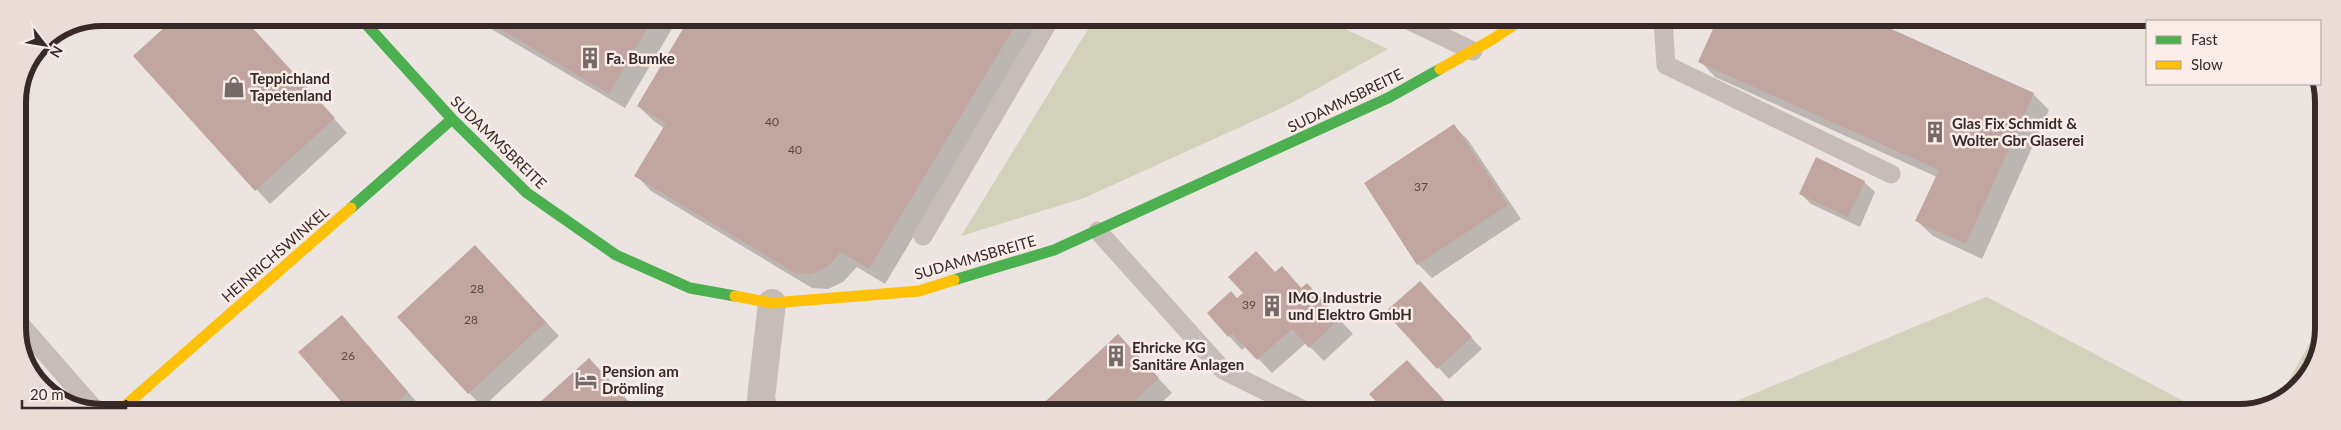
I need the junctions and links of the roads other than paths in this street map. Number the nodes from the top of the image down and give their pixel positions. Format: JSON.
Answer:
{"nodes":[{"id":1,"x":368,"y":26,"type":"edge"},
{"id":2,"x":1046,"y":26,"type":"edge"},
{"id":3,"x":1421,"y":26,"type":"edge"},
{"id":4,"x":1512,"y":26,"type":"edge"},
{"id":5,"x":1663,"y":26,"type":"edge"},
{"id":6,"x":1473,"y":51,"type":"junction"},
{"id":7,"x":452,"y":119,"type":"junction"},
{"id":8,"x":1891,"y":174,"type":"dead end"},
{"id":9,"x":1098,"y":230,"type":"junction"},
{"id":10,"x":923,"y":236,"type":"dead end"},
{"id":11,"x":772,"y":303,"type":"junction"},
{"id":12,"x":26,"y":331,"type":"edge"},
{"id":13,"x":89,"y":402,"type":"edge"},
{"id":14,"x":127,"y":404,"type":"edge"},
{"id":15,"x":763,"y":404,"type":"edge"},
{"id":16,"x":1292,"y":404,"type":"edge"}],
"edges":[{"from":1,"to":7,"type":"street","name":"SUDAMMSBREITE"},
{"from":2,"to":10,"type":"lane"},
{"from":3,"to":6,"type":"lane"},
{"from":4,"to":6,"type":"street","name":"SUDAMMSBREITE"},
{"from":5,"to":8,"type":"lane"},
{"from":6,"to":9,"type":"street","name":"SUDAMMSBREITE"},
{"from":7,"to":11,"type":"street","name":"SUDAMMSBREITE"},
{"from":7,"to":14,"type":"street","name":"HEINRICHSWINKEL"},
{"from":9,"to":11,"type":"street","name":"SUDAMMSBREITE"},
{"from":9,"to":16,"type":"lane"},
{"from":11,"to":15,"type":"street"},
{"from":12,"to":13,"type":"lane"}]}
